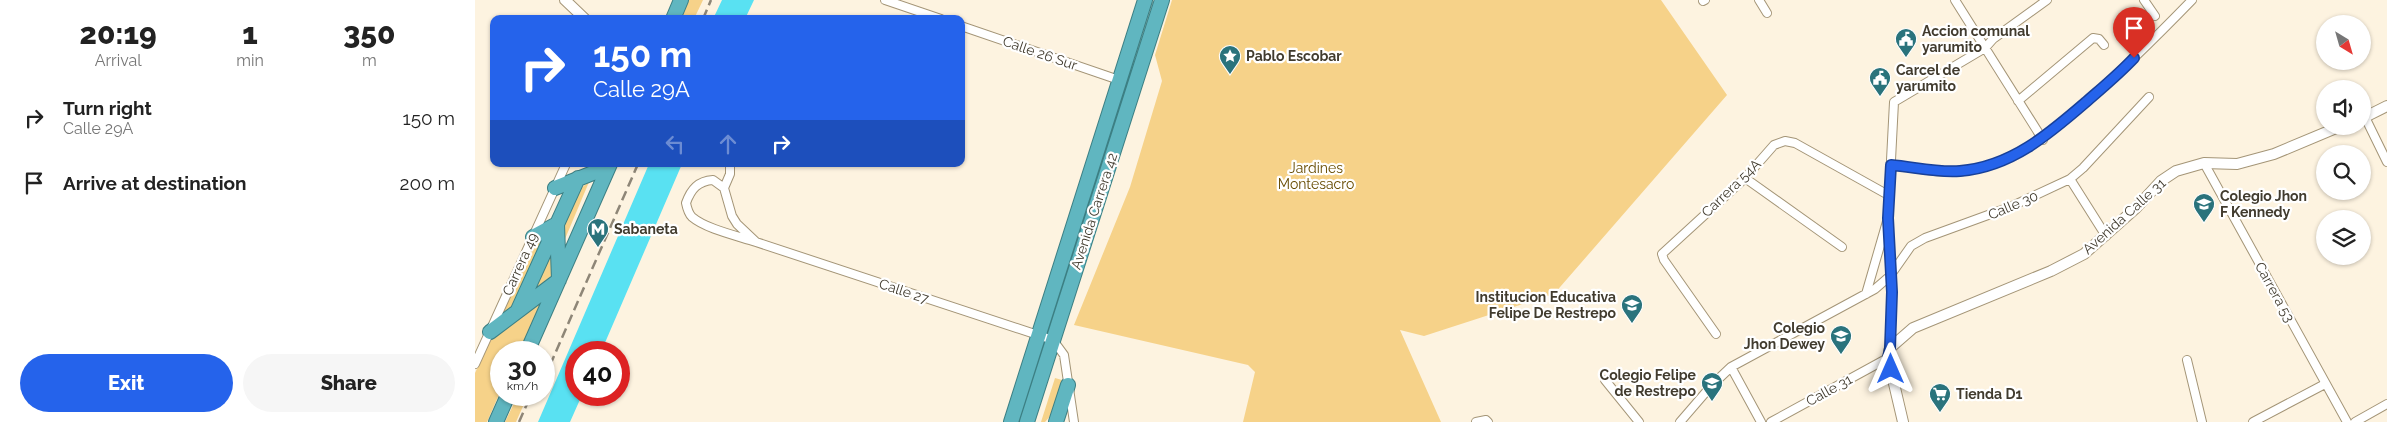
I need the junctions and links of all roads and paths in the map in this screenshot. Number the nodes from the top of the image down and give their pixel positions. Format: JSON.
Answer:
{"nodes":[{"id":1,"x":565,"y":0,"type":"edge"},
{"id":2,"x":681,"y":0,"type":"edge"},
{"id":3,"x":885,"y":0,"type":"edge"},
{"id":4,"x":1145,"y":0,"type":"edge"},
{"id":5,"x":1162,"y":0,"type":"edge"},
{"id":6,"x":1759,"y":0,"type":"edge"},
{"id":7,"x":1955,"y":0,"type":"edge"},
{"id":8,"x":2047,"y":0,"type":"edge"},
{"id":9,"x":2144,"y":0,"type":"edge"},
{"id":10,"x":2192,"y":0,"type":"edge"},
{"id":11,"x":1767,"y":13,"type":"dead end"},
{"id":12,"x":581,"y":15,"type":"edge"},
{"id":13,"x":675,"y":15,"type":"edge"},
{"id":14,"x":929,"y":15,"type":"edge"},
{"id":15,"x":2155,"y":16,"type":"dead end"},
{"id":16,"x":965,"y":27,"type":"edge"},
{"id":17,"x":2104,"y":45,"type":"dead end"},
{"id":18,"x":1985,"y":48,"type":"junction"},
{"id":19,"x":1119,"y":80,"type":"junction"},
{"id":20,"x":2149,"y":97,"type":"dead end"},
{"id":21,"x":2018,"y":101,"type":"junction"},
{"id":22,"x":2387,"y":106,"type":"edge"},
{"id":23,"x":2371,"y":114,"type":"edge"},
{"id":24,"x":2371,"y":131,"type":"edge"},
{"id":25,"x":2319,"y":135,"type":"edge"},
{"id":26,"x":2043,"y":140,"type":"junction"},
{"id":27,"x":2387,"y":162,"type":"edge"},
{"id":28,"x":2204,"y":163,"type":"junction"},
{"id":29,"x":1891,"y":165,"type":"junction"},
{"id":30,"x":565,"y":167,"type":"edge"},
{"id":31,"x":604,"y":167,"type":"edge"},
{"id":32,"x":608,"y":167,"type":"edge"},
{"id":33,"x":730,"y":167,"type":"edge"},
{"id":34,"x":578,"y":178,"type":"junction"},
{"id":35,"x":1745,"y":178,"type":"junction"},
{"id":36,"x":2069,"y":179,"type":"junction"},
{"id":37,"x":555,"y":188,"type":"junction"},
{"id":38,"x":724,"y":188,"type":"junction"},
{"id":39,"x":1889,"y":196,"type":"junction"},
{"id":40,"x":1888,"y":218,"type":"junction"},
{"id":41,"x":557,"y":224,"type":"junction"},
{"id":42,"x":2106,"y":236,"type":"junction"},
{"id":43,"x":533,"y":237,"type":"junction"},
{"id":44,"x":755,"y":242,"type":"junction"},
{"id":45,"x":1842,"y":247,"type":"dead end"},
{"id":46,"x":559,"y":280,"type":"junction"},
{"id":47,"x":1867,"y":294,"type":"junction"},
{"id":48,"x":518,"y":311,"type":"junction"},
{"id":49,"x":489,"y":332,"type":"junction"},
{"id":50,"x":1716,"y":334,"type":"dead end"},
{"id":51,"x":1038,"y":336,"type":"junction"},
{"id":52,"x":1053,"y":340,"type":"junction"},
{"id":53,"x":532,"y":341,"type":"edge"},
{"id":54,"x":1889,"y":353,"type":"junction"},
{"id":55,"x":2187,"y":360,"type":"dead end"},
{"id":56,"x":475,"y":364,"type":"edge"},
{"id":57,"x":1731,"y":367,"type":"junction"},
{"id":58,"x":1605,"y":380,"type":"dead end"},
{"id":59,"x":1068,"y":384,"type":"junction"},
{"id":60,"x":2325,"y":384,"type":"junction"},
{"id":61,"x":2387,"y":404,"type":"edge"},
{"id":62,"x":503,"y":406,"type":"edge"},
{"id":63,"x":496,"y":422,"type":"edge"},
{"id":64,"x":1011,"y":422,"type":"edge"},
{"id":65,"x":1027,"y":422,"type":"edge"},
{"id":66,"x":1056,"y":422,"type":"edge"},
{"id":67,"x":1074,"y":422,"type":"edge"},
{"id":68,"x":1476,"y":422,"type":"edge"},
{"id":69,"x":1488,"y":422,"type":"edge"},
{"id":70,"x":1639,"y":422,"type":"edge"},
{"id":71,"x":1680,"y":422,"type":"edge"},
{"id":72,"x":1761,"y":422,"type":"edge"},
{"id":73,"x":1771,"y":422,"type":"edge"},
{"id":74,"x":1903,"y":422,"type":"edge"},
{"id":75,"x":2202,"y":422,"type":"edge"},
{"id":76,"x":2253,"y":422,"type":"edge"},
{"id":77,"x":2347,"y":422,"type":"edge"},
{"id":78,"x":2355,"y":422,"type":"edge"}],
"edges":[{"from":1,"to":12,"type":"street"},
{"from":2,"to":13,"type":"highway"},
{"from":3,"to":14,"type":"street"},
{"from":4,"to":19,"type":"highway","name":"Avenida Carrera 42"},
{"from":5,"to":52,"type":"highway","name":"Avenida Carrera 42"},
{"from":6,"to":11,"type":"street"},
{"from":7,"to":18,"type":"street"},
{"from":8,"to":18,"type":"street"},
{"from":9,"to":15,"type":"street"},
{"from":10,"to":26,"type":"street"},
{"from":16,"to":19,"type":"street","name":"Calle 26 Sur"},
{"from":17,"to":21,"type":"street"},
{"from":18,"to":21,"type":"street"},
{"from":18,"to":29,"type":"street"},
{"from":19,"to":51,"type":"highway","name":"Avenida Carrera 42"},
{"from":20,"to":36,"type":"street","name":"Calle 30"},
{"from":21,"to":26,"type":"street"},
{"from":22,"to":23,"type":"street"},
{"from":24,"to":27,"type":"street"},
{"from":25,"to":28,"type":"street","name":"Avenida Calle 31"},
{"from":26,"to":29,"type":"street"},
{"from":28,"to":42,"type":"street","name":"Avenida Calle 31"},
{"from":28,"to":60,"type":"street","name":"Carrera 53"},
{"from":29,"to":39,"type":"street"},
{"from":30,"to":37,"type":"street","name":"Carrera 49"},
{"from":31,"to":34,"type":"highway"},
{"from":32,"to":46,"type":"highway"},
{"from":33,"to":38,"type":"street"},
{"from":34,"to":37,"type":"highway"},
{"from":34,"to":41,"type":"highway"},
{"from":35,"to":39,"type":"street","name":"Carrera 54A"},
{"from":35,"to":45,"type":"street"},
{"from":35,"to":50,"type":"street","name":"Carrera 54A"},
{"from":36,"to":42,"type":"street"},
{"from":36,"to":47,"type":"street","name":"Calle 30"},
{"from":37,"to":43,"type":"street","name":"Carrera 49"},
{"from":38,"to":44,"type":"street","name":"Calle 27"},
{"from":38,"to":44,"type":"street","name":"Calle 27"},
{"from":39,"to":40,"type":"street"},
{"from":40,"to":47,"type":"street"},
{"from":40,"to":54,"type":"street","bridge":true},
{"from":41,"to":43,"type":"highway"},
{"from":41,"to":46,"type":"highway"},
{"from":41,"to":48,"type":"highway"},
{"from":42,"to":54,"type":"street","name":"Avenida Calle 31"},
{"from":43,"to":49,"type":"street","name":"Carrera 49"},
{"from":44,"to":51,"type":"street","name":"Calle 27"},
{"from":46,"to":48,"type":"highway"},
{"from":46,"to":53,"type":"highway"},
{"from":47,"to":57,"type":"street","name":"Calle 30"},
{"from":48,"to":49,"type":"highway"},
{"from":49,"to":56,"type":"street","name":"Carrera 49"},
{"from":51,"to":52,"type":"street","name":"Calle 27"},
{"from":51,"to":64,"type":"highway","name":"Avenida Carrera 42"},
{"from":52,"to":59,"type":"street"},
{"from":52,"to":65,"type":"highway","name":"Avenida Carrera 42"},
{"from":54,"to":73,"type":"street","name":"Calle 31"},
{"from":54,"to":74,"type":"street"},
{"from":55,"to":75,"type":"street"},
{"from":57,"to":71,"type":"street","name":"Calle 30"},
{"from":57,"to":72,"type":"street"},
{"from":58,"to":70,"type":"street"},
{"from":59,"to":66,"type":"highway"},
{"from":59,"to":67,"type":"street"},
{"from":60,"to":76,"type":"street"},
{"from":60,"to":77,"type":"street","name":"Carrera 53"},
{"from":61,"to":78,"type":"street"},
{"from":62,"to":63,"type":"highway"},
{"from":68,"to":69,"type":"street"}]}
